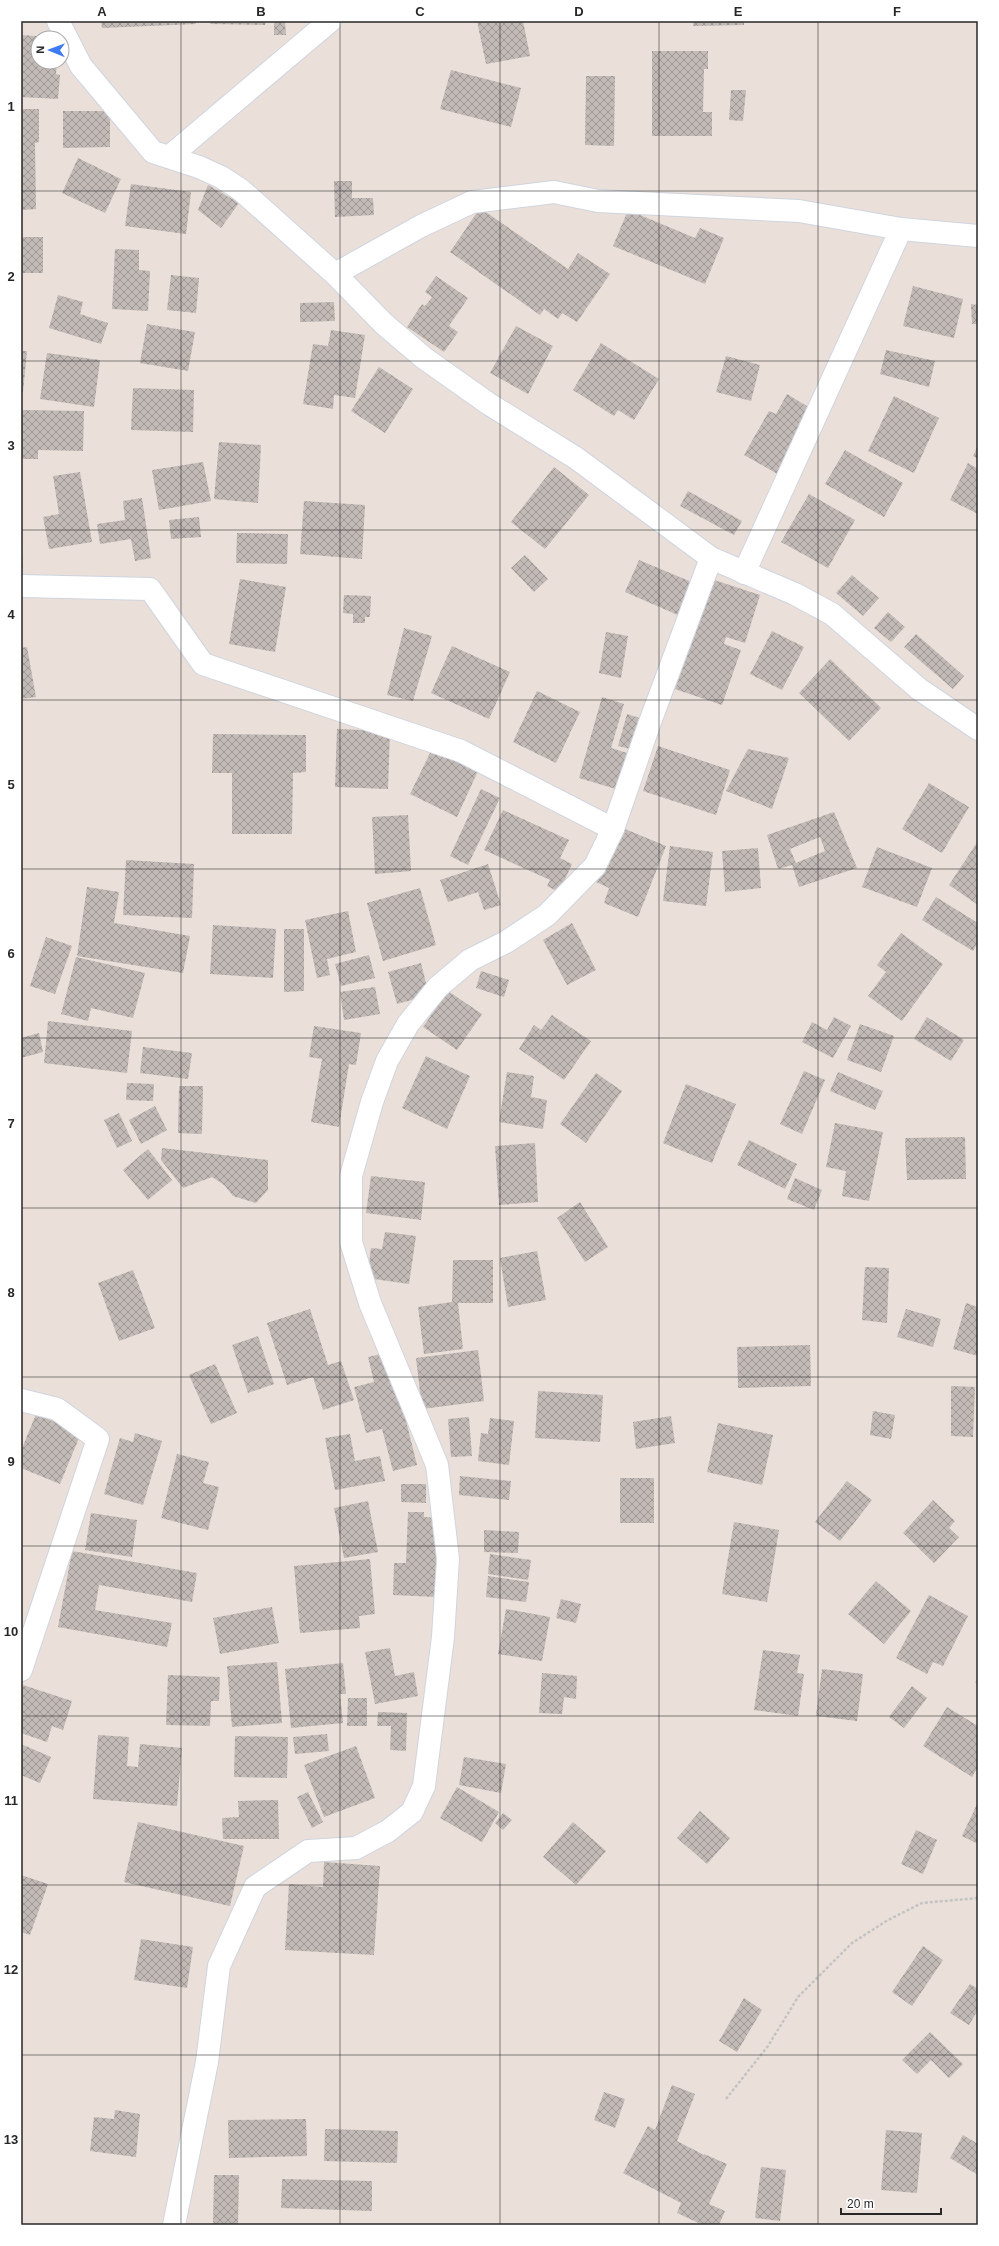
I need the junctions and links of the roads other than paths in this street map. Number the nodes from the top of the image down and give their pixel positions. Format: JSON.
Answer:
{"nodes":[{"id":1,"x":58,"y":21,"type":"edge"},
{"id":2,"x":330,"y":21,"type":"edge"},
{"id":3,"x":169,"y":157,"type":"junction"},
{"id":4,"x":901,"y":229,"type":"junction"},
{"id":5,"x":978,"y":236,"type":"edge"},
{"id":6,"x":336,"y":274,"type":"junction"},
{"id":7,"x":711,"y":558,"type":"junction"},
{"id":8,"x":744,"y":573,"type":"junction"},
{"id":9,"x":21,"y":586,"type":"edge"},
{"id":10,"x":978,"y":729,"type":"edge"},
{"id":11,"x":613,"y":829,"type":"junction"},
{"id":12,"x":21,"y":1400,"type":"edge"},
{"id":13,"x":21,"y":1670,"type":"edge"},
{"id":14,"x":174,"y":2225,"type":"edge"}],
"edges":[{"from":1,"to":3,"type":"street"},
{"from":2,"to":3,"type":"street"},
{"from":3,"to":6,"type":"street"},
{"from":4,"to":5,"type":"street"},
{"from":4,"to":6,"type":"street"},
{"from":4,"to":8,"type":"street"},
{"from":6,"to":7,"type":"street"},
{"from":7,"to":8,"type":"street"},
{"from":7,"to":11,"type":"street"},
{"from":8,"to":10,"type":"street"},
{"from":9,"to":11,"type":"street"},
{"from":11,"to":14,"type":"street"},
{"from":12,"to":13,"type":"street"}]}
